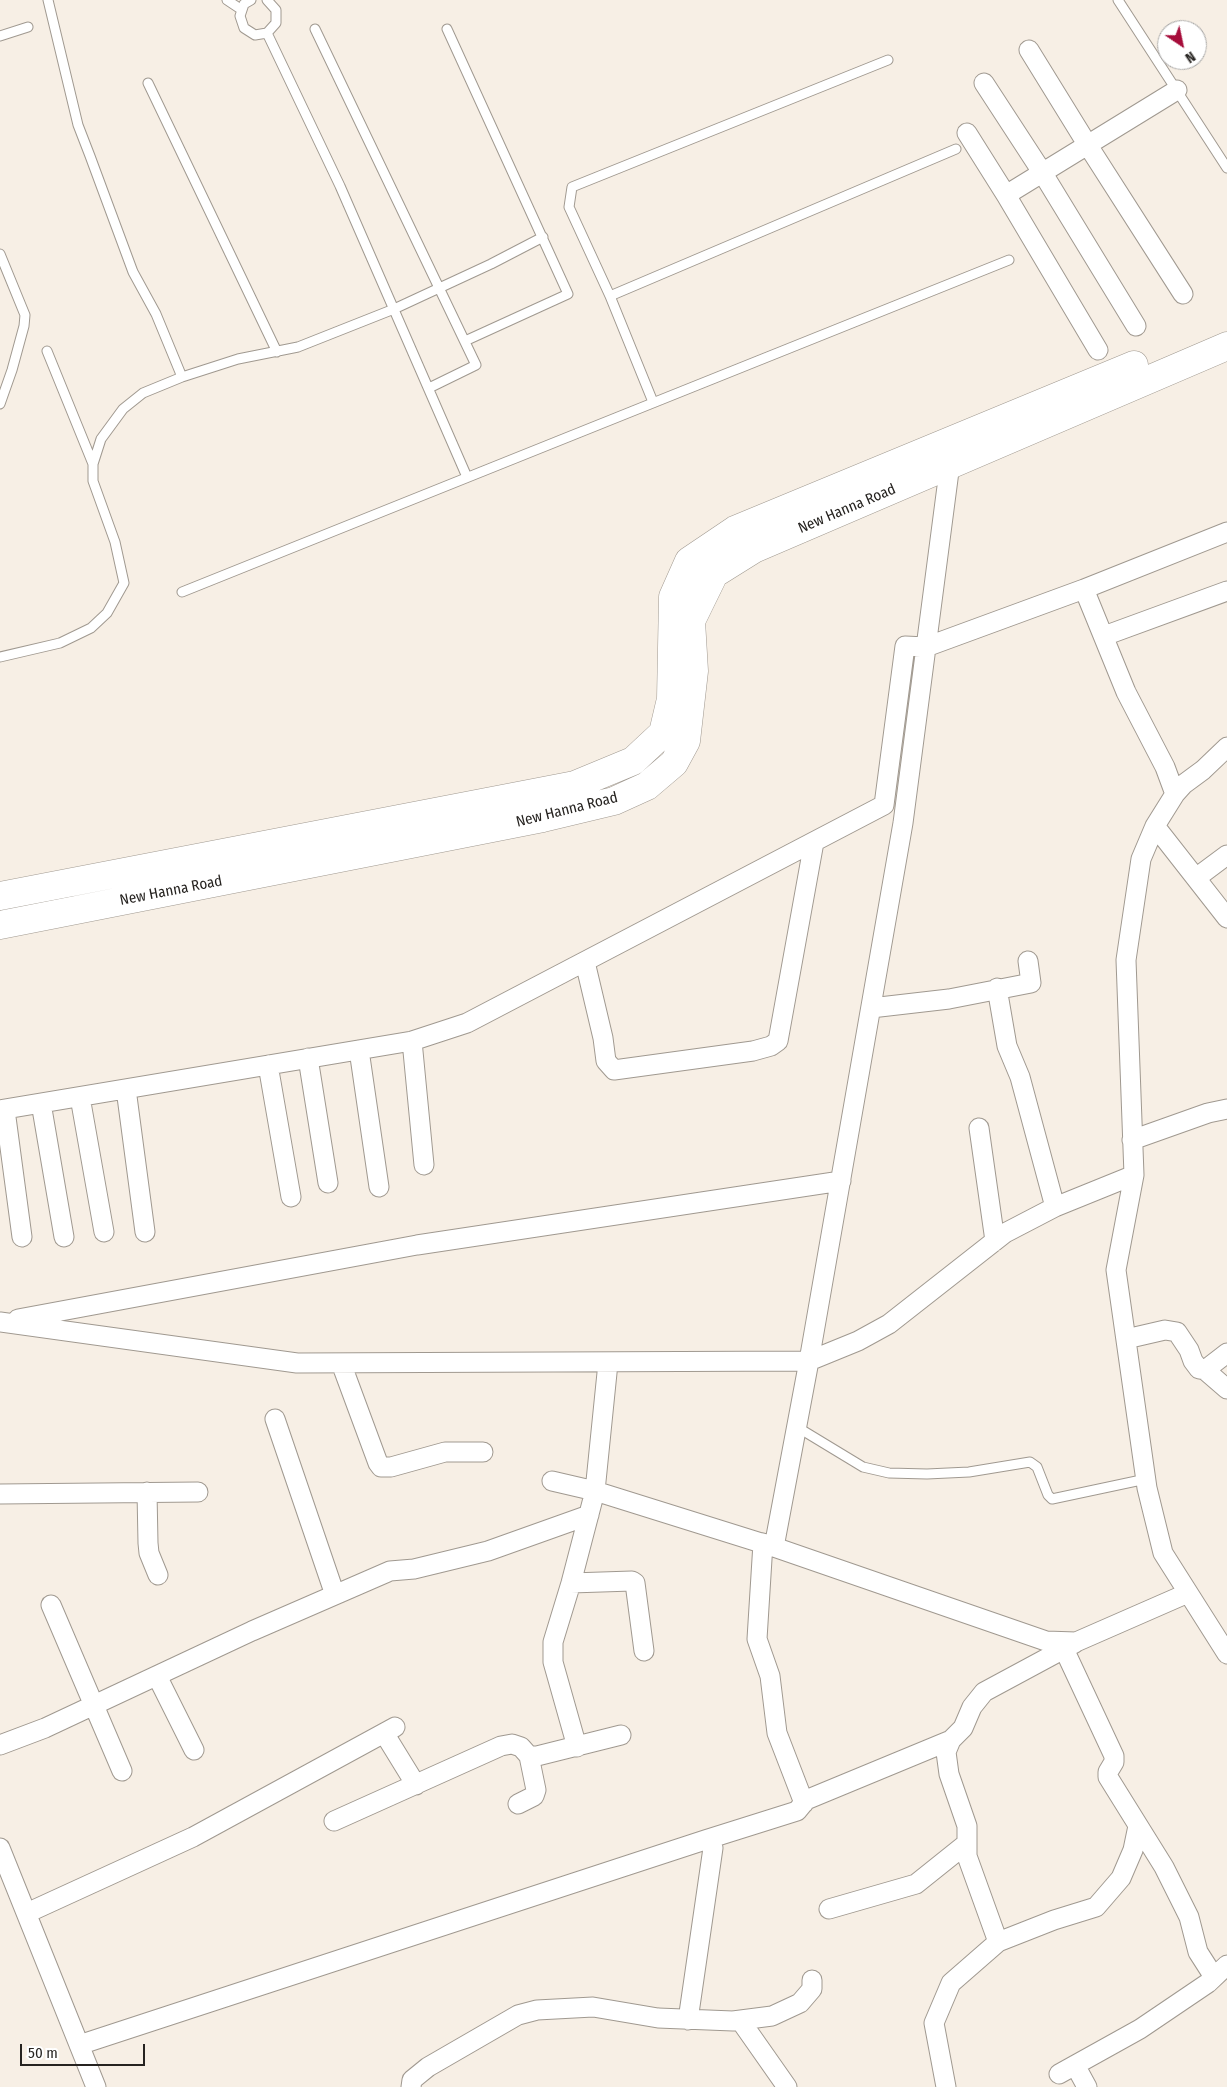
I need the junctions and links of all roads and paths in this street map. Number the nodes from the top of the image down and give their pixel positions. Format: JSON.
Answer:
{"nodes":[{"id":1,"x":48,"y":0,"type":"edge"},
{"id":2,"x":227,"y":0,"type":"edge"},
{"id":3,"x":252,"y":0,"type":"edge"},
{"id":4,"x":267,"y":0,"type":"edge"},
{"id":5,"x":1118,"y":0,"type":"edge"},
{"id":6,"x":242,"y":10,"type":"junction"},
{"id":7,"x":28,"y":26,"type":"dead end"},
{"id":8,"x":315,"y":29,"type":"dead end"},
{"id":9,"x":447,"y":29,"type":"dead end"},
{"id":10,"x":267,"y":32,"type":"junction"},
{"id":11,"x":0,"y":36,"type":"edge"},
{"id":12,"x":1029,"y":50,"type":"dead end"},
{"id":13,"x":888,"y":60,"type":"dead end"},
{"id":14,"x":148,"y":83,"type":"dead end"},
{"id":15,"x":984,"y":83,"type":"dead end"},
{"id":16,"x":1177,"y":90,"type":"junction"},
{"id":17,"x":967,"y":133,"type":"dead end"},
{"id":18,"x":1087,"y":144,"type":"junction"},
{"id":19,"x":956,"y":149,"type":"dead end"},
{"id":20,"x":1227,"y":168,"type":"edge"},
{"id":21,"x":1042,"y":172,"type":"junction"},
{"id":22,"x":1006,"y":195,"type":"junction"},
{"id":23,"x":543,"y":237,"type":"junction"},
{"id":24,"x":0,"y":254,"type":"edge"},
{"id":25,"x":1009,"y":260,"type":"dead end"},
{"id":26,"x":440,"y":287,"type":"junction"},
{"id":27,"x":1184,"y":294,"type":"dead end"},
{"id":28,"x":610,"y":296,"type":"junction"},
{"id":29,"x":394,"y":309,"type":"junction"},
{"id":30,"x":1136,"y":326,"type":"dead end"},
{"id":31,"x":1227,"y":326,"type":"edge"},
{"id":32,"x":465,"y":341,"type":"junction"},
{"id":33,"x":1227,"y":346,"type":"edge"},
{"id":34,"x":1098,"y":350,"type":"dead end"},
{"id":35,"x":47,"y":351,"type":"dead end"},
{"id":36,"x":277,"y":352,"type":"junction"},
{"id":37,"x":182,"y":377,"type":"junction"},
{"id":38,"x":429,"y":388,"type":"junction"},
{"id":39,"x":653,"y":402,"type":"junction"},
{"id":40,"x":0,"y":404,"type":"edge"},
{"id":41,"x":951,"y":452,"type":"junction"},
{"id":42,"x":93,"y":464,"type":"junction"},
{"id":43,"x":467,"y":477,"type":"junction"},
{"id":44,"x":1227,"y":532,"type":"edge"},
{"id":45,"x":1084,"y":589,"type":"junction"},
{"id":46,"x":1227,"y":591,"type":"edge"},
{"id":47,"x":182,"y":592,"type":"dead end"},
{"id":48,"x":1104,"y":636,"type":"junction"},
{"id":49,"x":926,"y":647,"type":"junction"},
{"id":50,"x":0,"y":657,"type":"edge"},
{"id":51,"x":1227,"y":747,"type":"edge"},
{"id":52,"x":1175,"y":794,"type":"junction"},
{"id":53,"x":1155,"y":826,"type":"junction"},
{"id":54,"x":814,"y":842,"type":"junction"},
{"id":55,"x":1227,"y":855,"type":"edge"},
{"id":56,"x":1196,"y":878,"type":"junction"},
{"id":57,"x":0,"y":896,"type":"edge"},
{"id":58,"x":1227,"y":918,"type":"edge"},
{"id":59,"x":0,"y":925,"type":"edge"},
{"id":60,"x":1028,"y":961,"type":"dead end"},
{"id":61,"x":585,"y":962,"type":"junction"},
{"id":62,"x":997,"y":988,"type":"junction"},
{"id":63,"x":871,"y":1008,"type":"junction"},
{"id":64,"x":412,"y":1041,"type":"junction"},
{"id":65,"x":359,"y":1050,"type":"junction"},
{"id":66,"x":308,"y":1058,"type":"junction"},
{"id":67,"x":268,"y":1065,"type":"junction"},
{"id":68,"x":126,"y":1089,"type":"junction"},
{"id":69,"x":80,"y":1097,"type":"junction"},
{"id":70,"x":41,"y":1104,"type":"junction"},
{"id":71,"x":1227,"y":1109,"type":"edge"},
{"id":72,"x":2,"y":1110,"type":"edge"},
{"id":73,"x":979,"y":1128,"type":"dead end"},
{"id":74,"x":1132,"y":1140,"type":"junction"},
{"id":75,"x":424,"y":1164,"type":"dead end"},
{"id":76,"x":1134,"y":1175,"type":"junction"},
{"id":77,"x":841,"y":1181,"type":"junction"},
{"id":78,"x":328,"y":1183,"type":"dead end"},
{"id":79,"x":379,"y":1187,"type":"dead end"},
{"id":80,"x":290,"y":1196,"type":"dead end"},
{"id":81,"x":1056,"y":1207,"type":"junction"},
{"id":82,"x":104,"y":1232,"type":"dead end"},
{"id":83,"x":145,"y":1232,"type":"dead end"},
{"id":84,"x":22,"y":1237,"type":"dead end"},
{"id":85,"x":64,"y":1237,"type":"dead end"},
{"id":86,"x":995,"y":1241,"type":"junction"},
{"id":87,"x":1,"y":1322,"type":"edge"},
{"id":88,"x":1126,"y":1338,"type":"junction"},
{"id":89,"x":1227,"y":1353,"type":"edge"},
{"id":90,"x":809,"y":1361,"type":"junction"},
{"id":91,"x":608,"y":1363,"type":"junction"},
{"id":92,"x":342,"y":1364,"type":"junction"},
{"id":93,"x":1205,"y":1370,"type":"junction"},
{"id":94,"x":1227,"y":1390,"type":"edge"},
{"id":95,"x":275,"y":1419,"type":"dead end"},
{"id":96,"x":797,"y":1427,"type":"junction"},
{"id":97,"x":483,"y":1452,"type":"dead end"},
{"id":98,"x":1146,"y":1479,"type":"junction"},
{"id":99,"x":552,"y":1481,"type":"dead end"},
{"id":100,"x":595,"y":1490,"type":"junction"},
{"id":101,"x":147,"y":1492,"type":"junction"},
{"id":102,"x":198,"y":1492,"type":"dead end"},
{"id":103,"x":0,"y":1494,"type":"edge"},
{"id":104,"x":589,"y":1516,"type":"junction"},
{"id":105,"x":769,"y":1545,"type":"junction"},
{"id":106,"x":158,"y":1575,"type":"dead end"},
{"id":107,"x":571,"y":1583,"type":"junction"},
{"id":108,"x":1188,"y":1593,"type":"junction"},
{"id":109,"x":335,"y":1595,"type":"junction"},
{"id":110,"x":51,"y":1605,"type":"dead end"},
{"id":111,"x":1070,"y":1646,"type":"junction"},
{"id":112,"x":644,"y":1652,"type":"dead end"},
{"id":113,"x":1227,"y":1654,"type":"edge"},
{"id":114,"x":158,"y":1676,"type":"junction"},
{"id":115,"x":94,"y":1705,"type":"junction"},
{"id":116,"x":621,"y":1735,"type":"dead end"},
{"id":117,"x":951,"y":1740,"type":"junction"},
{"id":118,"x":0,"y":1745,"type":"edge"},
{"id":119,"x":577,"y":1746,"type":"junction"},
{"id":120,"x":194,"y":1750,"type":"dead end"},
{"id":121,"x":529,"y":1756,"type":"junction"},
{"id":122,"x":122,"y":1771,"type":"dead end"},
{"id":123,"x":416,"y":1785,"type":"junction"},
{"id":124,"x":804,"y":1803,"type":"junction"},
{"id":125,"x":518,"y":1804,"type":"dead end"},
{"id":126,"x":334,"y":1821,"type":"dead end"},
{"id":127,"x":1138,"y":1826,"type":"junction"},
{"id":128,"x":708,"y":1839,"type":"junction"},
{"id":129,"x":966,"y":1844,"type":"junction"},
{"id":130,"x":0,"y":1848,"type":"edge"},
{"id":131,"x":829,"y":1909,"type":"dead end"},
{"id":132,"x":26,"y":1912,"type":"junction"},
{"id":133,"x":998,"y":1942,"type":"junction"},
{"id":134,"x":1221,"y":1971,"type":"edge"},
{"id":135,"x":812,"y":1980,"type":"dead end"},
{"id":136,"x":688,"y":2020,"type":"junction"},
{"id":137,"x":740,"y":2020,"type":"junction"},
{"id":138,"x":79,"y":2044,"type":"junction"},
{"id":139,"x":940,"y":2086,"type":"edge"},
{"id":140,"x":96,"y":2087,"type":"edge"},
{"id":141,"x":411,"y":2087,"type":"edge"},
{"id":142,"x":787,"y":2087,"type":"edge"},
{"id":143,"x":1087,"y":2087,"type":"edge"}],
"edges":[{"from":1,"to":37,"type":"lane"},
{"from":2,"to":6,"type":"lane"},
{"from":3,"to":6,"type":"lane"},
{"from":4,"to":10,"type":"lane"},
{"from":5,"to":16,"type":"lane"},
{"from":6,"to":10,"type":"lane"},
{"from":7,"to":11,"type":"lane"},
{"from":8,"to":26,"type":"lane"},
{"from":9,"to":23,"type":"lane"},
{"from":10,"to":29,"type":"lane"},
{"from":12,"to":18,"type":"street"},
{"from":13,"to":28,"type":"lane"},
{"from":14,"to":36,"type":"lane"},
{"from":15,"to":21,"type":"street"},
{"from":16,"to":18,"type":"street"},
{"from":16,"to":20,"type":"lane"},
{"from":17,"to":22,"type":"street"},
{"from":18,"to":21,"type":"street"},
{"from":18,"to":27,"type":"street"},
{"from":19,"to":28,"type":"lane"},
{"from":21,"to":22,"type":"street"},
{"from":21,"to":30,"type":"street"},
{"from":22,"to":34,"type":"street"},
{"from":23,"to":26,"type":"lane"},
{"from":23,"to":32,"type":"lane"},
{"from":24,"to":40,"type":"lane"},
{"from":25,"to":39,"type":"lane"},
{"from":26,"to":29,"type":"lane"},
{"from":26,"to":32,"type":"lane"},
{"from":28,"to":39,"type":"lane"},
{"from":29,"to":36,"type":"lane"},
{"from":29,"to":38,"type":"lane"},
{"from":31,"to":41,"type":"main road","name":"New Hanna Road"},
{"from":32,"to":38,"type":"lane"},
{"from":33,"to":41,"type":"main road","name":"New Hanna Road"},
{"from":35,"to":42,"type":"lane"},
{"from":36,"to":37,"type":"lane"},
{"from":37,"to":42,"type":"lane"},
{"from":38,"to":43,"type":"lane"},
{"from":39,"to":43,"type":"lane"},
{"from":41,"to":49,"type":"street"},
{"from":41,"to":57,"type":"main road","name":"New Hanna Road"},
{"from":41,"to":59,"type":"main road","name":"New Hanna Road"},
{"from":42,"to":50,"type":"lane"},
{"from":43,"to":47,"type":"lane"},
{"from":44,"to":45,"type":"street"},
{"from":45,"to":48,"type":"street"},
{"from":45,"to":49,"type":"street"},
{"from":46,"to":48,"type":"street"},
{"from":48,"to":52,"type":"street"},
{"from":49,"to":54,"type":"street"},
{"from":49,"to":63,"type":"street"},
{"from":51,"to":52,"type":"street"},
{"from":52,"to":53,"type":"street"},
{"from":53,"to":56,"type":"street"},
{"from":53,"to":74,"type":"street"},
{"from":54,"to":61,"type":"street"},
{"from":54,"to":61,"type":"street"},
{"from":55,"to":56,"type":"street"},
{"from":56,"to":58,"type":"street"},
{"from":60,"to":62,"type":"street"},
{"from":61,"to":64,"type":"street"},
{"from":62,"to":63,"type":"street"},
{"from":62,"to":81,"type":"street"},
{"from":63,"to":77,"type":"street"},
{"from":64,"to":65,"type":"street"},
{"from":64,"to":75,"type":"street"},
{"from":65,"to":66,"type":"street"},
{"from":65,"to":79,"type":"street"},
{"from":66,"to":67,"type":"street"},
{"from":66,"to":78,"type":"street"},
{"from":67,"to":68,"type":"street"},
{"from":67,"to":80,"type":"street"},
{"from":68,"to":69,"type":"street"},
{"from":68,"to":83,"type":"street"},
{"from":69,"to":70,"type":"street"},
{"from":69,"to":82,"type":"street"},
{"from":70,"to":72,"type":"street"},
{"from":70,"to":85,"type":"street"},
{"from":71,"to":74,"type":"street"},
{"from":72,"to":84,"type":"street"},
{"from":73,"to":86,"type":"street"},
{"from":74,"to":76,"type":"street"},
{"from":76,"to":81,"type":"street"},
{"from":76,"to":88,"type":"street"},
{"from":77,"to":87,"type":"street"},
{"from":77,"to":90,"type":"street"},
{"from":81,"to":86,"type":"street"},
{"from":86,"to":90,"type":"street"},
{"from":87,"to":92,"type":"street"},
{"from":88,"to":93,"type":"street"},
{"from":88,"to":98,"type":"street"},
{"from":89,"to":93,"type":"street"},
{"from":90,"to":91,"type":"street"},
{"from":90,"to":96,"type":"street"},
{"from":91,"to":92,"type":"street"},
{"from":91,"to":100,"type":"street"},
{"from":92,"to":97,"type":"street"},
{"from":93,"to":94,"type":"street"},
{"from":95,"to":109,"type":"street"},
{"from":96,"to":98,"type":"lane"},
{"from":96,"to":105,"type":"street"},
{"from":98,"to":108,"type":"street"},
{"from":99,"to":100,"type":"street"},
{"from":100,"to":104,"type":"street"},
{"from":100,"to":105,"type":"street"},
{"from":101,"to":102,"type":"street"},
{"from":101,"to":103,"type":"street"},
{"from":101,"to":106,"type":"street"},
{"from":104,"to":107,"type":"street"},
{"from":104,"to":109,"type":"street"},
{"from":105,"to":111,"type":"street"},
{"from":105,"to":124,"type":"street"},
{"from":107,"to":112,"type":"street"},
{"from":107,"to":119,"type":"street"},
{"from":108,"to":111,"type":"street"},
{"from":108,"to":113,"type":"street"},
{"from":109,"to":114,"type":"street"},
{"from":110,"to":115,"type":"street"},
{"from":111,"to":117,"type":"street"},
{"from":111,"to":127,"type":"street"},
{"from":114,"to":115,"type":"street"},
{"from":114,"to":120,"type":"street"},
{"from":115,"to":118,"type":"street"},
{"from":115,"to":122,"type":"street"},
{"from":116,"to":119,"type":"street"},
{"from":117,"to":124,"type":"street"},
{"from":117,"to":129,"type":"street"},
{"from":119,"to":121,"type":"street"},
{"from":121,"to":123,"type":"street"},
{"from":121,"to":125,"type":"street"},
{"from":123,"to":126,"type":"street"},
{"from":123,"to":132,"type":"street"},
{"from":124,"to":128,"type":"street"},
{"from":127,"to":133,"type":"street"},
{"from":127,"to":134,"type":"street"},
{"from":128,"to":136,"type":"street"},
{"from":128,"to":138,"type":"street"},
{"from":129,"to":131,"type":"street"},
{"from":129,"to":133,"type":"street"},
{"from":130,"to":132,"type":"street"},
{"from":132,"to":138,"type":"street"},
{"from":133,"to":139,"type":"street"},
{"from":134,"to":143,"type":"street"},
{"from":135,"to":137,"type":"street"},
{"from":136,"to":137,"type":"street"},
{"from":136,"to":141,"type":"street"},
{"from":137,"to":142,"type":"street"},
{"from":138,"to":140,"type":"street"}]}
